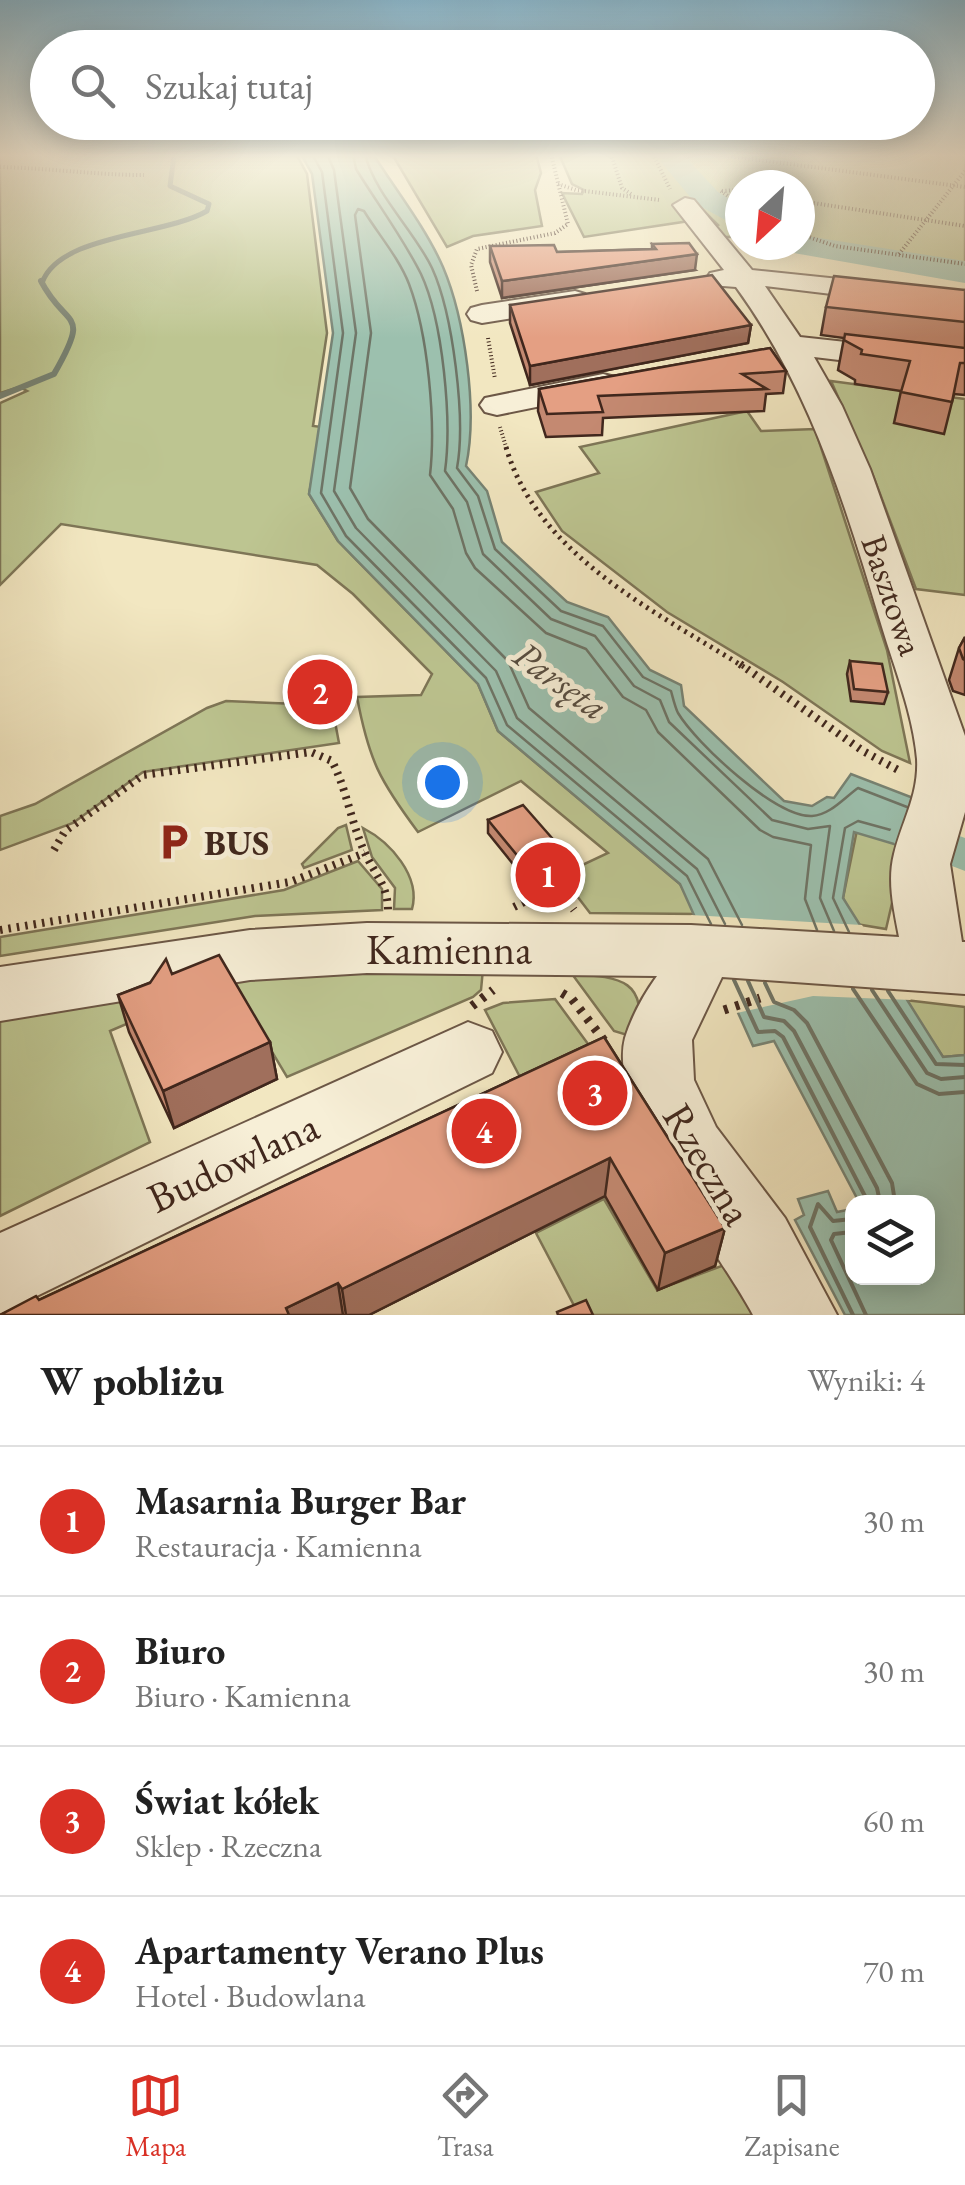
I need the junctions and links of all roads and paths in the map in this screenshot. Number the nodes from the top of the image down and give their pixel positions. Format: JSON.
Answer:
{"nodes":[{"id":1,"x":563,"y":215,"type":"edge"},
{"id":2,"x":693,"y":215,"type":"edge"},
{"id":3,"x":895,"y":215,"type":"edge"},
{"id":4,"x":930,"y":215,"type":"edge"},
{"id":5,"x":926,"y":220,"type":"junction"},
{"id":6,"x":965,"y":226,"type":"edge"},
{"id":7,"x":815,"y":239,"type":"edge"},
{"id":8,"x":898,"y":255,"type":"junction"},
{"id":9,"x":965,"y":264,"type":"edge"},
{"id":10,"x":742,"y":276,"type":"junction"},
{"id":11,"x":688,"y":284,"type":"edge"},
{"id":12,"x":594,"y":297,"type":"edge"},
{"id":13,"x":965,"y":300,"type":"edge"},
{"id":14,"x":482,"y":314,"type":"junction"},
{"id":15,"x":780,"y":351,"type":"junction"},
{"id":16,"x":965,"y":365,"type":"edge"},
{"id":17,"x":626,"y":380,"type":"edge"},
{"id":18,"x":496,"y":405,"type":"junction"},
{"id":19,"x":922,"y":812,"type":"junction"},
{"id":20,"x":54,"y":850,"type":"dead end"},
{"id":21,"x":365,"y":853,"type":"junction"},
{"id":22,"x":548,"y":875,"type":"edge"},
{"id":23,"x":556,"y":886,"type":"junction"},
{"id":24,"x":509,"y":911,"type":"dead end"},
{"id":25,"x":388,"y":918,"type":"dead end"},
{"id":26,"x":577,"y":919,"type":"dead end"},
{"id":27,"x":0,"y":930,"type":"edge"},
{"id":28,"x":693,"y":950,"type":"junction"},
{"id":29,"x":934,"y":965,"type":"edge"},
{"id":30,"x":553,"y":987,"type":"dead end"},
{"id":31,"x":0,"y":994,"type":"edge"},
{"id":32,"x":623,"y":1049,"type":"dead end"},
{"id":33,"x":468,"y":1052,"type":"dead end"},
{"id":34,"x":0,"y":1274,"type":"edge"},
{"id":35,"x":796,"y":1315,"type":"edge"}],
"edges":[{"from":1,"to":14,"type":"path"},
{"from":2,"to":10,"type":"street","name":"Basztowa"},
{"from":3,"to":5,"type":"path"},
{"from":4,"to":5,"type":"path"},
{"from":5,"to":6,"type":"path"},
{"from":5,"to":8,"type":"path"},
{"from":7,"to":8,"type":"path"},
{"from":8,"to":9,"type":"path"},
{"from":10,"to":11,"type":"street"},
{"from":10,"to":13,"type":"street"},
{"from":10,"to":15,"type":"street","name":"Basztowa"},
{"from":12,"to":14,"type":"street"},
{"from":14,"to":18,"type":"path"},
{"from":15,"to":16,"type":"street"},
{"from":15,"to":19,"type":"street","name":"Basztowa"},
{"from":17,"to":18,"type":"street"},
{"from":18,"to":19,"type":"path"},
{"from":19,"to":29,"type":"street","name":"Basztowa"},
{"from":20,"to":21,"type":"path"},
{"from":21,"to":25,"type":"path"},
{"from":21,"to":27,"type":"path"},
{"from":22,"to":23,"type":"path"},
{"from":23,"to":24,"type":"path"},
{"from":23,"to":26,"type":"path"},
{"from":28,"to":29,"type":"street","name":"Kamienna"},
{"from":28,"to":31,"type":"street","name":"Kamienna"},
{"from":28,"to":35,"type":"street","name":"Rzeczna"},
{"from":30,"to":32,"type":"path"},
{"from":33,"to":34,"type":"street","name":"Budowlana"}]}
